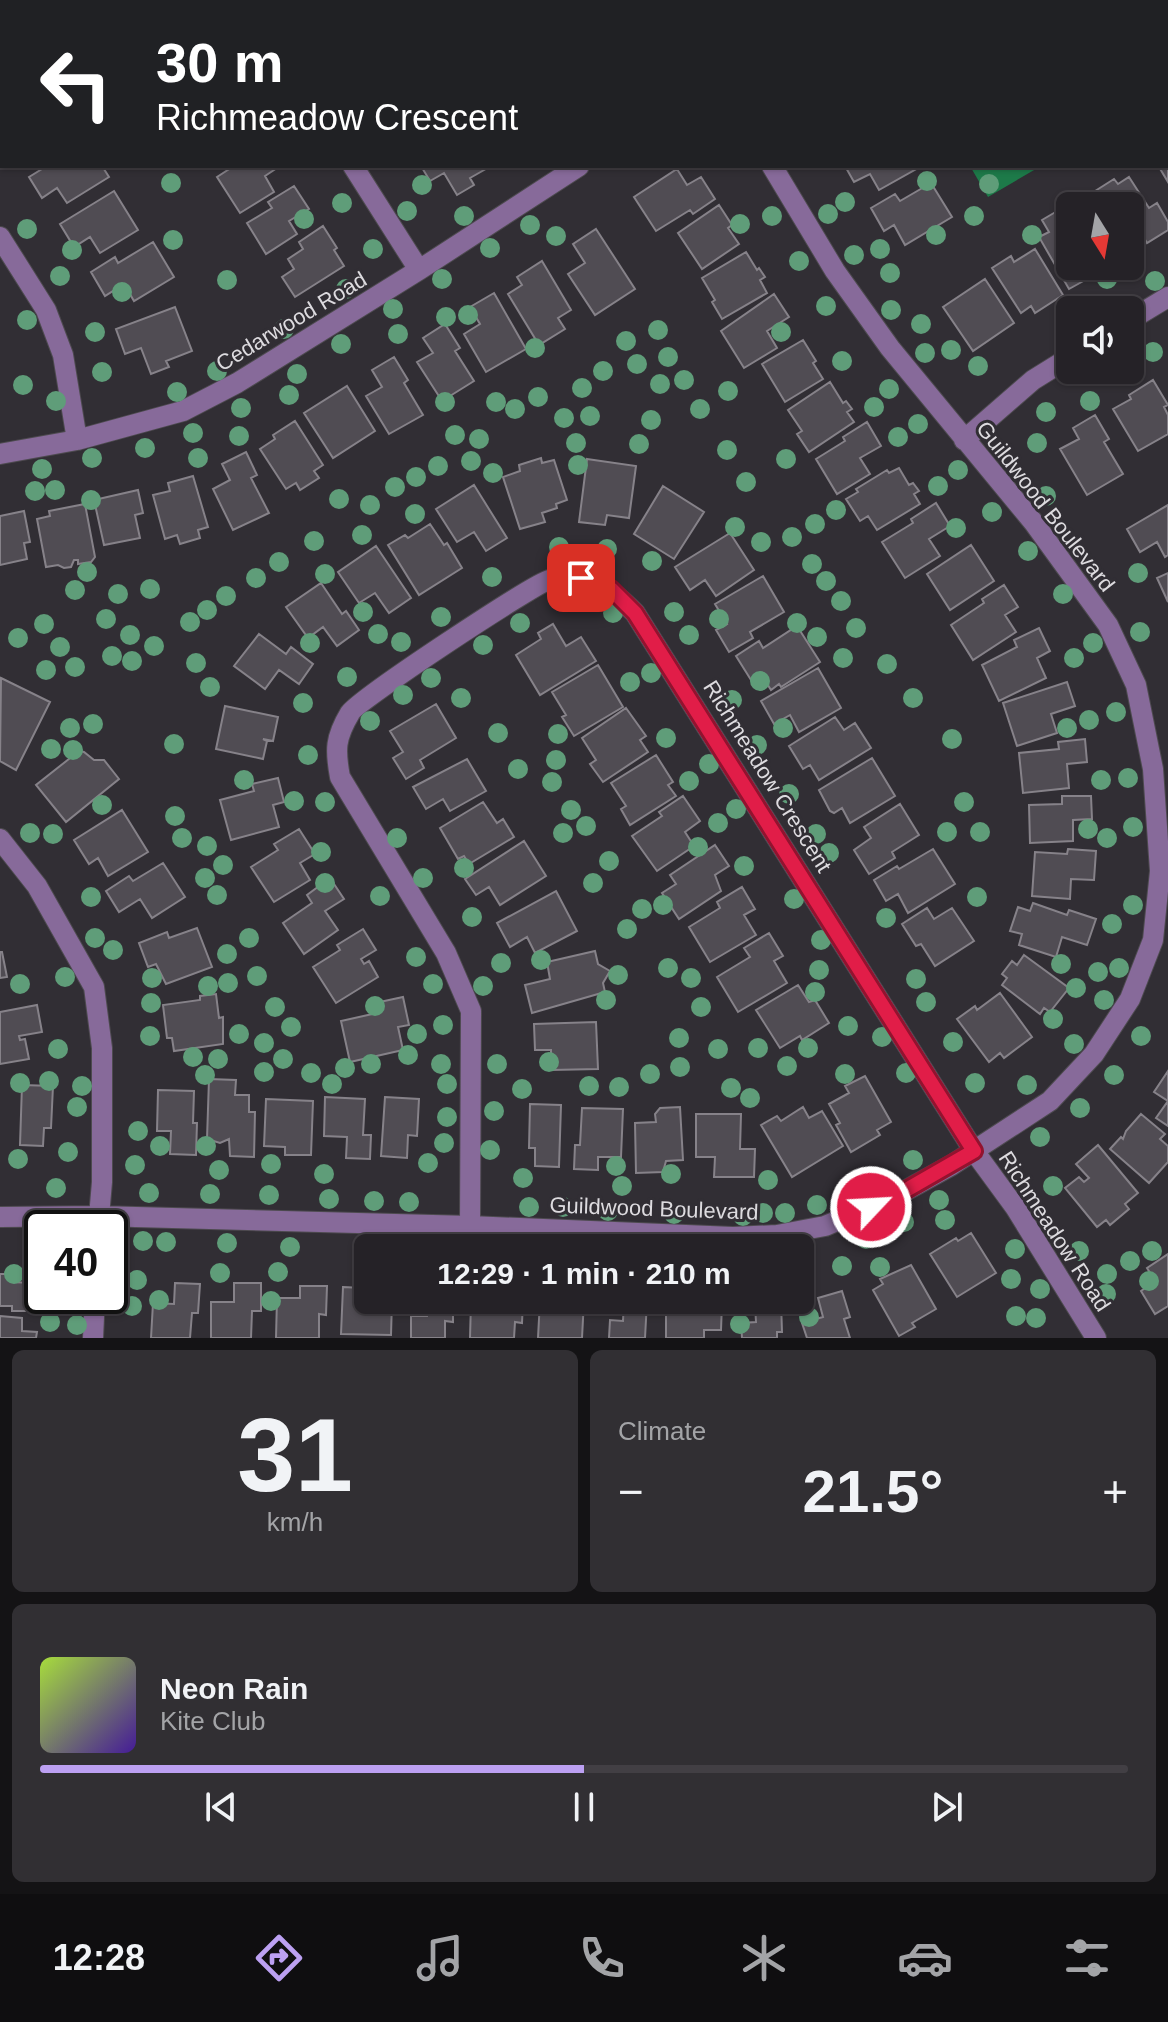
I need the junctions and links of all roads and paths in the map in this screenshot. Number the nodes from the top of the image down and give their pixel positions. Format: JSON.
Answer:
{"nodes":[{"id":1,"x":354,"y":168,"type":"edge"},
{"id":2,"x":576,"y":168,"type":"edge"},
{"id":3,"x":773,"y":168,"type":"edge"},
{"id":4,"x":0,"y":237,"type":"edge"},
{"id":5,"x":419,"y":270,"type":"junction"},
{"id":6,"x":1168,"y":297,"type":"edge"},
{"id":7,"x":1144,"y":312,"type":"edge"},
{"id":8,"x":1056,"y":366,"type":"edge"},
{"id":9,"x":77,"y":440,"type":"junction"},
{"id":10,"x":964,"y":440,"type":"junction"},
{"id":11,"x":0,"y":454,"type":"edge"},
{"id":12,"x":0,"y":839,"type":"edge"},
{"id":13,"x":974,"y":1151,"type":"junction"},
{"id":14,"x":99,"y":1210,"type":"edge"},
{"id":15,"x":0,"y":1217,"type":"edge"},
{"id":16,"x":24,"y":1218,"type":"edge"},
{"id":17,"x":128,"y":1222,"type":"edge"},
{"id":18,"x":470,"y":1226,"type":"junction"},
{"id":19,"x":94,"y":1314,"type":"edge"},
{"id":20,"x":93,"y":1338,"type":"edge"},
{"id":21,"x":1096,"y":1338,"type":"edge"}],
"edges":[{"from":1,"to":5,"type":"street"},
{"from":2,"to":5,"type":"street","name":"Cedarwood Road"},
{"from":3,"to":10,"type":"street","name":"Guildwood Boulevard"},
{"from":4,"to":9,"type":"street"},
{"from":5,"to":9,"type":"street","name":"Cedarwood Road"},
{"from":6,"to":7,"type":"street"},
{"from":8,"to":10,"type":"street"},
{"from":9,"to":11,"type":"street","name":"Cedarwood Road"},
{"from":10,"to":13,"type":"street","name":"Guildwood Boulevard"},
{"from":12,"to":14,"type":"street"},
{"from":13,"to":18,"type":"street","name":"Guildwood Boulevard"},
{"from":13,"to":18,"type":"street","name":"Richmeadow Crescent"},
{"from":13,"to":21,"type":"street","name":"Richmeadow Road"},
{"from":15,"to":16,"type":"street","name":"Guildwood Boulevard"},
{"from":17,"to":18,"type":"street","name":"Guildwood Boulevard"},
{"from":19,"to":20,"type":"street"}]}
